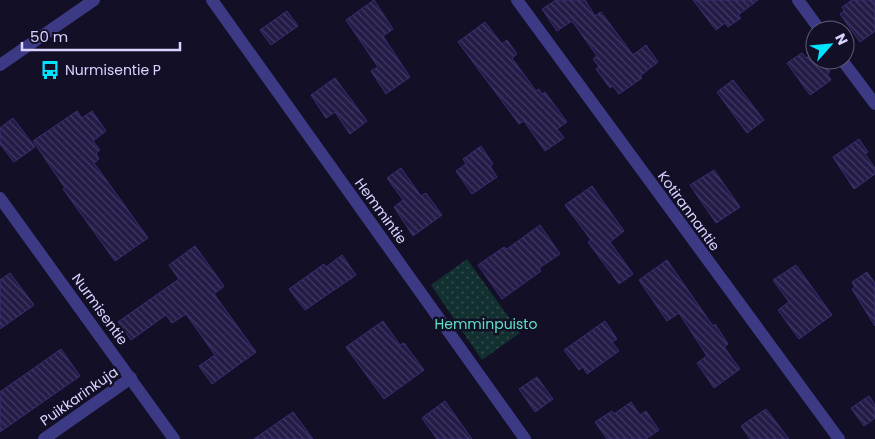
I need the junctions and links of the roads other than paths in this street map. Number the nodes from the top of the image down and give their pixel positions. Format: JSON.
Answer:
{"nodes":[{"id":1,"x":94,"y":0,"type":"edge"},
{"id":2,"x":212,"y":0,"type":"edge"},
{"id":3,"x":517,"y":0,"type":"edge"},
{"id":4,"x":798,"y":0,"type":"edge"},
{"id":5,"x":813,"y":20,"type":"edge"},
{"id":6,"x":0,"y":65,"type":"edge"},
{"id":7,"x":850,"y":70,"type":"edge"},
{"id":8,"x":875,"y":104,"type":"edge"},
{"id":9,"x":0,"y":198,"type":"edge"},
{"id":10,"x":131,"y":378,"type":"junction"},
{"id":11,"x":44,"y":439,"type":"edge"},
{"id":12,"x":174,"y":439,"type":"edge"},
{"id":13,"x":525,"y":439,"type":"edge"},
{"id":14,"x":839,"y":439,"type":"edge"}],
"edges":[{"from":1,"to":6,"type":"street"},
{"from":2,"to":13,"type":"street","name":"Hemmintie"},
{"from":3,"to":14,"type":"street","name":"Kotirannantie"},
{"from":4,"to":5,"type":"street"},
{"from":7,"to":8,"type":"street"},
{"from":9,"to":10,"type":"street","name":"Nurmisentie"},
{"from":10,"to":11,"type":"street","name":"Puikkarinkuja"},
{"from":10,"to":12,"type":"street","name":"Nurmisentie"}]}
